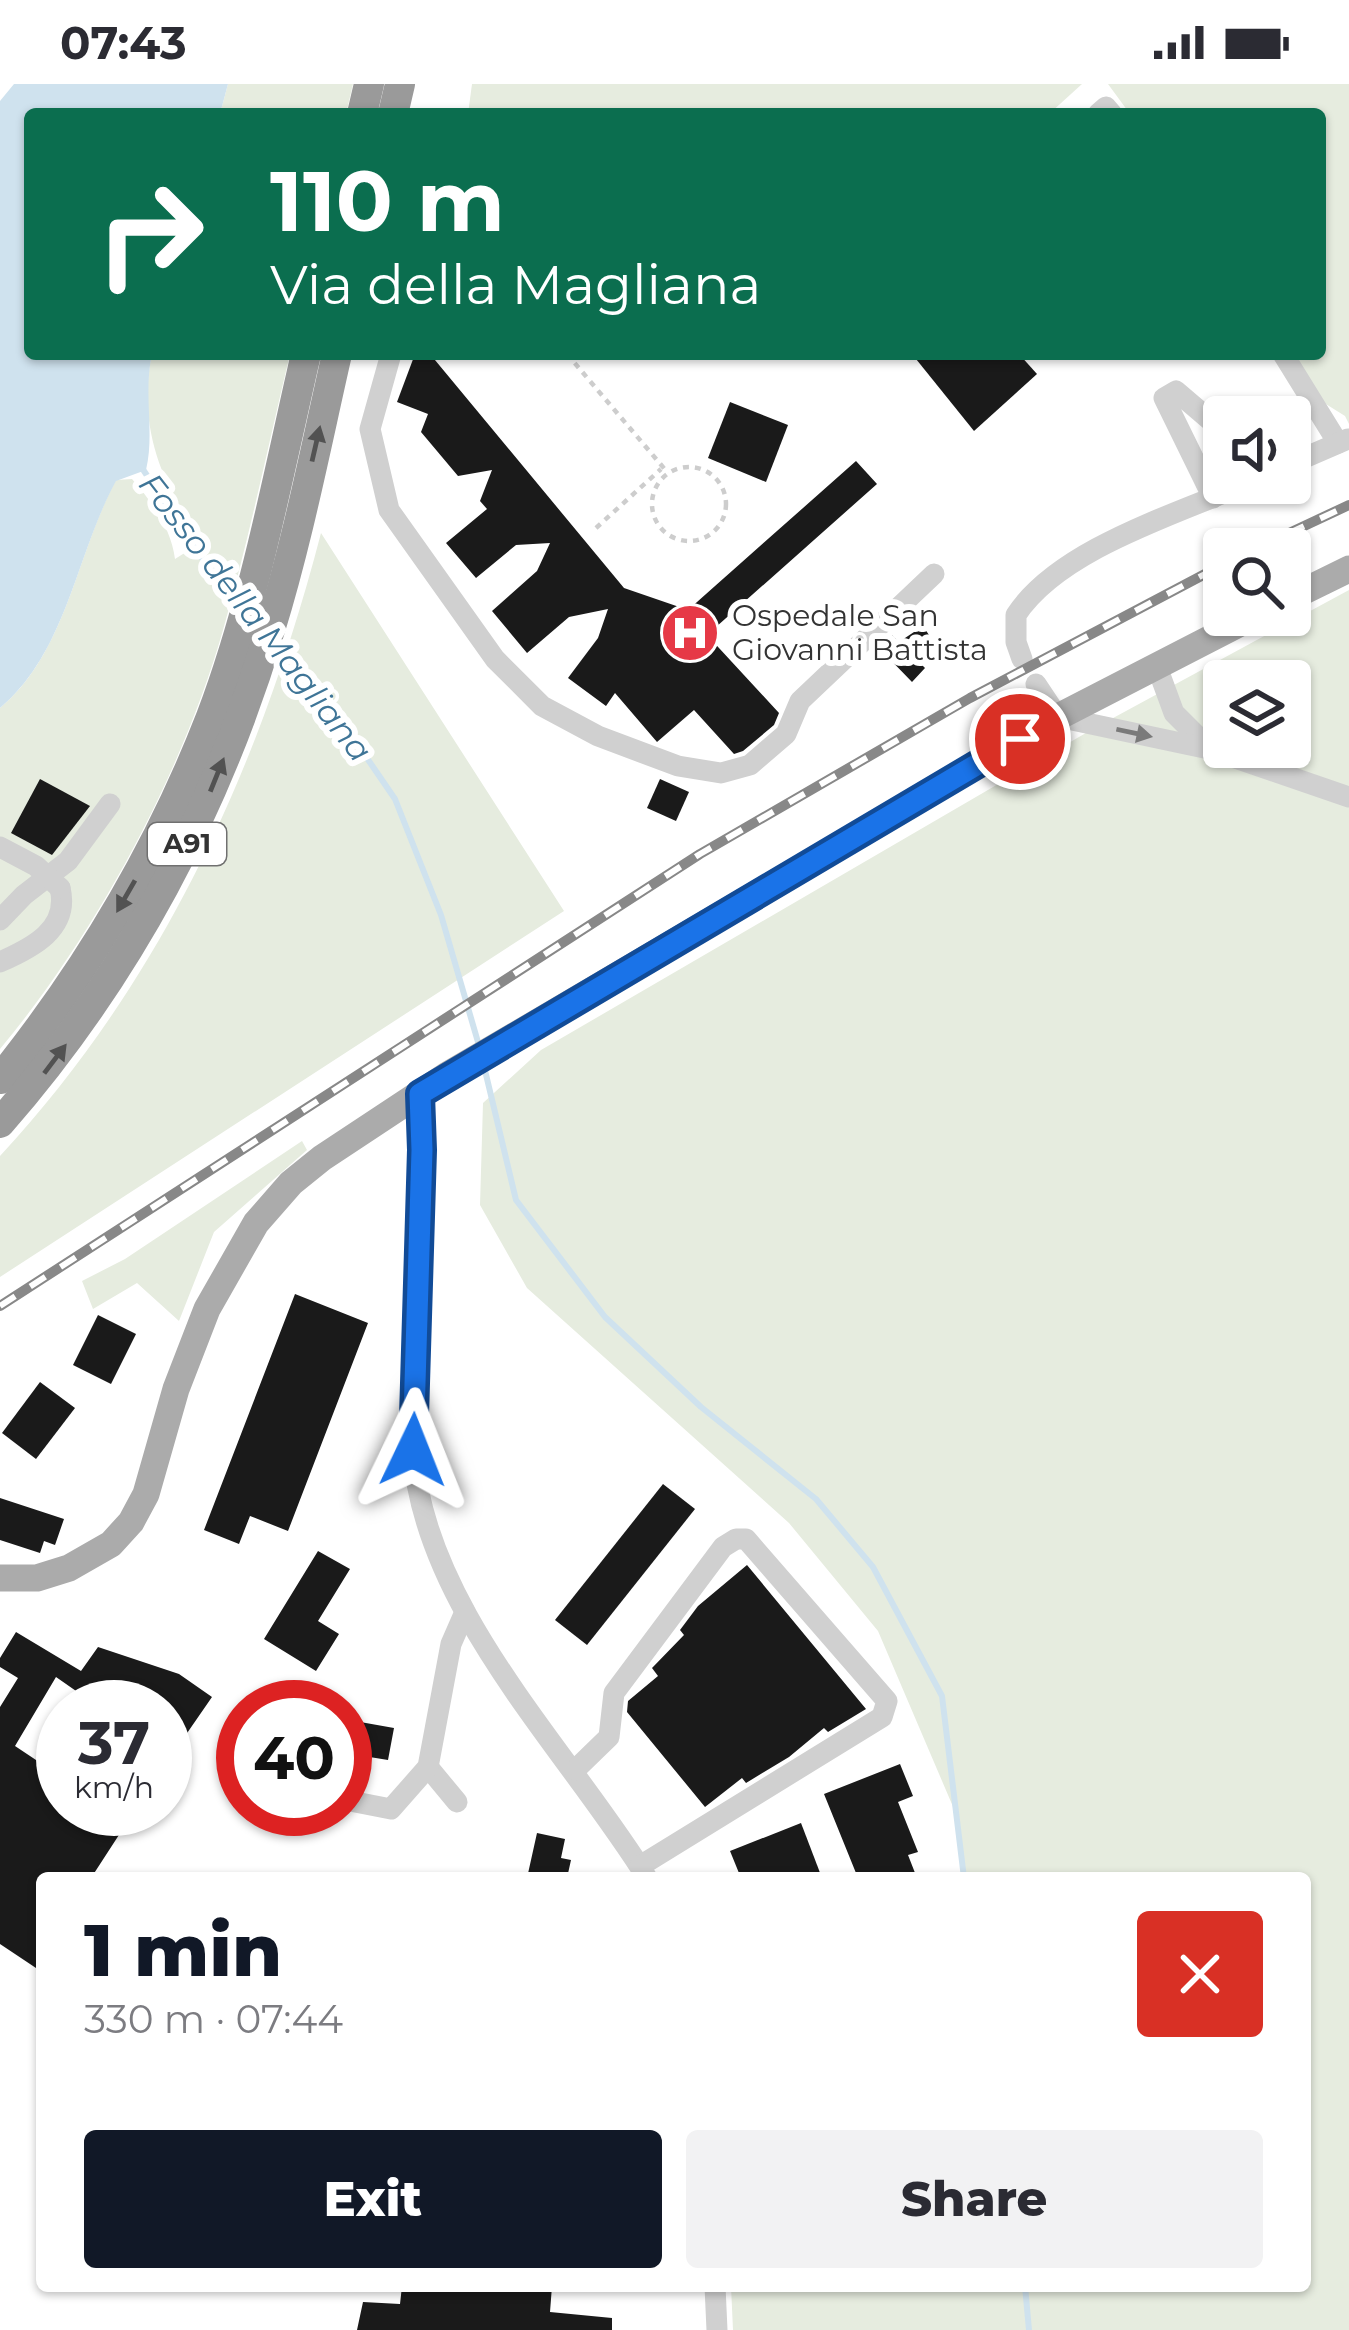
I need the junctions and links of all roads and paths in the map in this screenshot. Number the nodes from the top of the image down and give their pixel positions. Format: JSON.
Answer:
{"nodes":[{"id":1,"x":305,"y":360,"type":"edge"},
{"id":2,"x":336,"y":360,"type":"edge"},
{"id":3,"x":389,"y":360,"type":"edge"},
{"id":4,"x":572,"y":360,"type":"edge"},
{"id":5,"x":1287,"y":360,"type":"edge"},
{"id":6,"x":1203,"y":414,"type":"edge"},
{"id":7,"x":1343,"y":441,"type":"edge"},
{"id":8,"x":1311,"y":455,"type":"edge"},
{"id":9,"x":665,"y":471,"type":"junction"},
{"id":10,"x":1203,"y":478,"type":"edge"},
{"id":11,"x":1203,"y":502,"type":"edge"},
{"id":12,"x":596,"y":528,"type":"dead end"},
{"id":13,"x":1349,"y":569,"type":"edge"},
{"id":14,"x":934,"y":574,"type":"dead end"},
{"id":15,"x":1311,"y":588,"type":"edge"},
{"id":16,"x":1213,"y":636,"type":"edge"},
{"id":17,"x":1022,"y":659,"type":"dead end"},
{"id":18,"x":1156,"y":664,"type":"junction"},
{"id":19,"x":1036,"y":685,"type":"dead end"},
{"id":20,"x":1058,"y":717,"type":"junction"},
{"id":21,"x":1203,"y":742,"type":"edge"},
{"id":22,"x":1203,"y":748,"type":"edge"},
{"id":23,"x":1265,"y":768,"type":"edge"},
{"id":24,"x":1349,"y":797,"type":"edge"},
{"id":25,"x":110,"y":804,"type":"dead end"},
{"id":26,"x":0,"y":848,"type":"edge"},
{"id":27,"x":0,"y":920,"type":"edge"},
{"id":28,"x":0,"y":962,"type":"edge"},
{"id":29,"x":91,"y":982,"type":"junction"},
{"id":30,"x":0,"y":1079,"type":"edge"},
{"id":31,"x":420,"y":1094,"type":"junction"},
{"id":32,"x":0,"y":1123,"type":"edge"},
{"id":33,"x":0,"y":1578,"type":"edge"},
{"id":34,"x":465,"y":1612,"type":"junction"},
{"id":35,"x":428,"y":1767,"type":"junction"},
{"id":36,"x":574,"y":1770,"type":"junction"},
{"id":37,"x":458,"y":1802,"type":"dead end"},
{"id":38,"x":372,"y":1805,"type":"edge"},
{"id":39,"x":643,"y":1872,"type":"edge"},
{"id":40,"x":715,"y":2292,"type":"edge"},
{"id":41,"x":717,"y":2330,"type":"edge"}],
"edges":[{"from":1,"to":29,"type":"highway","number":"A91","one_way":true},
{"from":29,"to":2,"type":"highway","number":"A91","one_way":true},
{"from":3,"to":14,"type":"street"},
{"from":4,"to":9,"type":"path"},
{"from":5,"to":7,"type":"street"},
{"from":6,"to":10,"type":"street"},
{"from":7,"to":8,"type":"street"},
{"from":9,"to":9,"type":"path"},
{"from":9,"to":12,"type":"path"},
{"from":11,"to":17,"type":"street"},
{"from":13,"to":15,"type":"main road"},
{"from":16,"to":18,"type":"main road"},
{"from":18,"to":20,"type":"main road"},
{"from":18,"to":21,"type":"street"},
{"from":19,"to":20,"type":"street"},
{"from":20,"to":22,"type":"street","one_way":true},
{"from":20,"to":31,"type":"main road"},
{"from":23,"to":24,"type":"street"},
{"from":25,"to":27,"type":"street"},
{"from":26,"to":28,"type":"street","bridge":true},
{"from":29,"to":30,"type":"highway","number":"A91"},
{"from":32,"to":29,"type":"highway","number":"A91","one_way":true},
{"from":31,"to":33,"type":"main road"},
{"from":31,"to":34,"type":"street"},
{"from":34,"to":35,"type":"street"},
{"from":34,"to":36,"type":"street"},
{"from":35,"to":37,"type":"street"},
{"from":35,"to":38,"type":"street"},
{"from":36,"to":39,"type":"street"},
{"from":36,"to":39,"type":"street"},
{"from":40,"to":41,"type":"street"}]}
